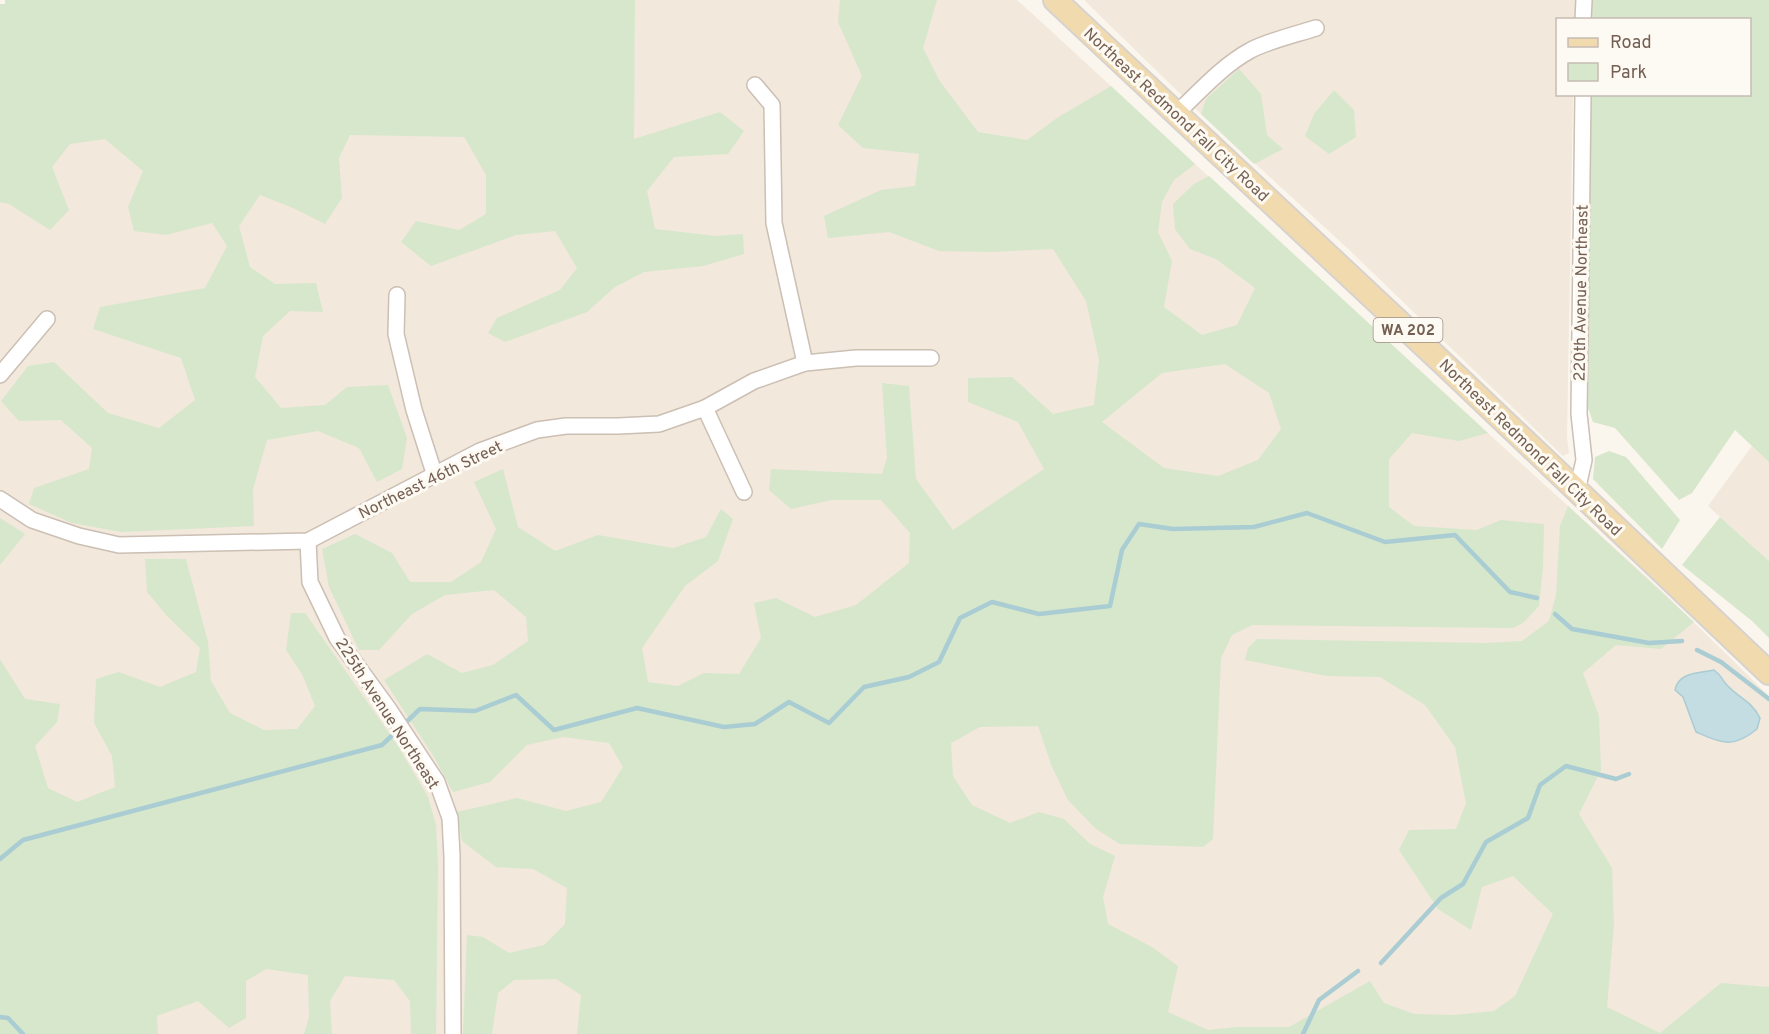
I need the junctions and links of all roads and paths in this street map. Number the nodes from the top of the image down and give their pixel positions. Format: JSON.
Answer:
{"nodes":[{"id":1,"x":1055,"y":0,"type":"edge"},
{"id":2,"x":1584,"y":0,"type":"edge"},
{"id":3,"x":1583,"y":18,"type":"edge"},
{"id":4,"x":1316,"y":28,"type":"dead end"},
{"id":5,"x":755,"y":85,"type":"dead end"},
{"id":6,"x":1582,"y":96,"type":"edge"},
{"id":7,"x":1177,"y":113,"type":"junction"},
{"id":8,"x":397,"y":295,"type":"dead end"},
{"id":9,"x":47,"y":320,"type":"dead end"},
{"id":10,"x":931,"y":358,"type":"dead end"},
{"id":11,"x":805,"y":363,"type":"junction"},
{"id":12,"x":0,"y":375,"type":"edge"},
{"id":13,"x":705,"y":408,"type":"junction"},
{"id":14,"x":435,"y":476,"type":"junction"},
{"id":15,"x":1577,"y":491,"type":"junction"},
{"id":16,"x":744,"y":492,"type":"dead end"},
{"id":17,"x":0,"y":500,"type":"edge"},
{"id":18,"x":308,"y":541,"type":"junction"},
{"id":19,"x":1763,"y":668,"type":"edge"},
{"id":20,"x":453,"y":1034,"type":"edge"}],
"edges":[{"from":1,"to":7,"type":"main road","name":"Northeast Redmond Fall City Road","number":"WA 202"},
{"from":2,"to":3,"type":"street"},
{"from":4,"to":7,"type":"street"},
{"from":5,"to":11,"type":"street"},
{"from":6,"to":15,"type":"street","name":"220th Avenue Northeast"},
{"from":7,"to":15,"type":"main road","name":"Northeast Redmond Fall City Road","number":"WA 202"},
{"from":8,"to":14,"type":"street"},
{"from":9,"to":12,"type":"street"},
{"from":10,"to":11,"type":"street","name":"Northeast 46th Street"},
{"from":11,"to":13,"type":"street","name":"Northeast 46th Street"},
{"from":13,"to":14,"type":"street","name":"Northeast 46th Street"},
{"from":13,"to":16,"type":"street"},
{"from":14,"to":18,"type":"street","name":"Northeast 46th Street"},
{"from":15,"to":19,"type":"main road","name":"Northeast Redmond Fall City Road","number":"WA 202"},
{"from":17,"to":18,"type":"street","name":"Northeast 46th Street"},
{"from":18,"to":20,"type":"street","name":"225th Avenue Northeast"}]}
